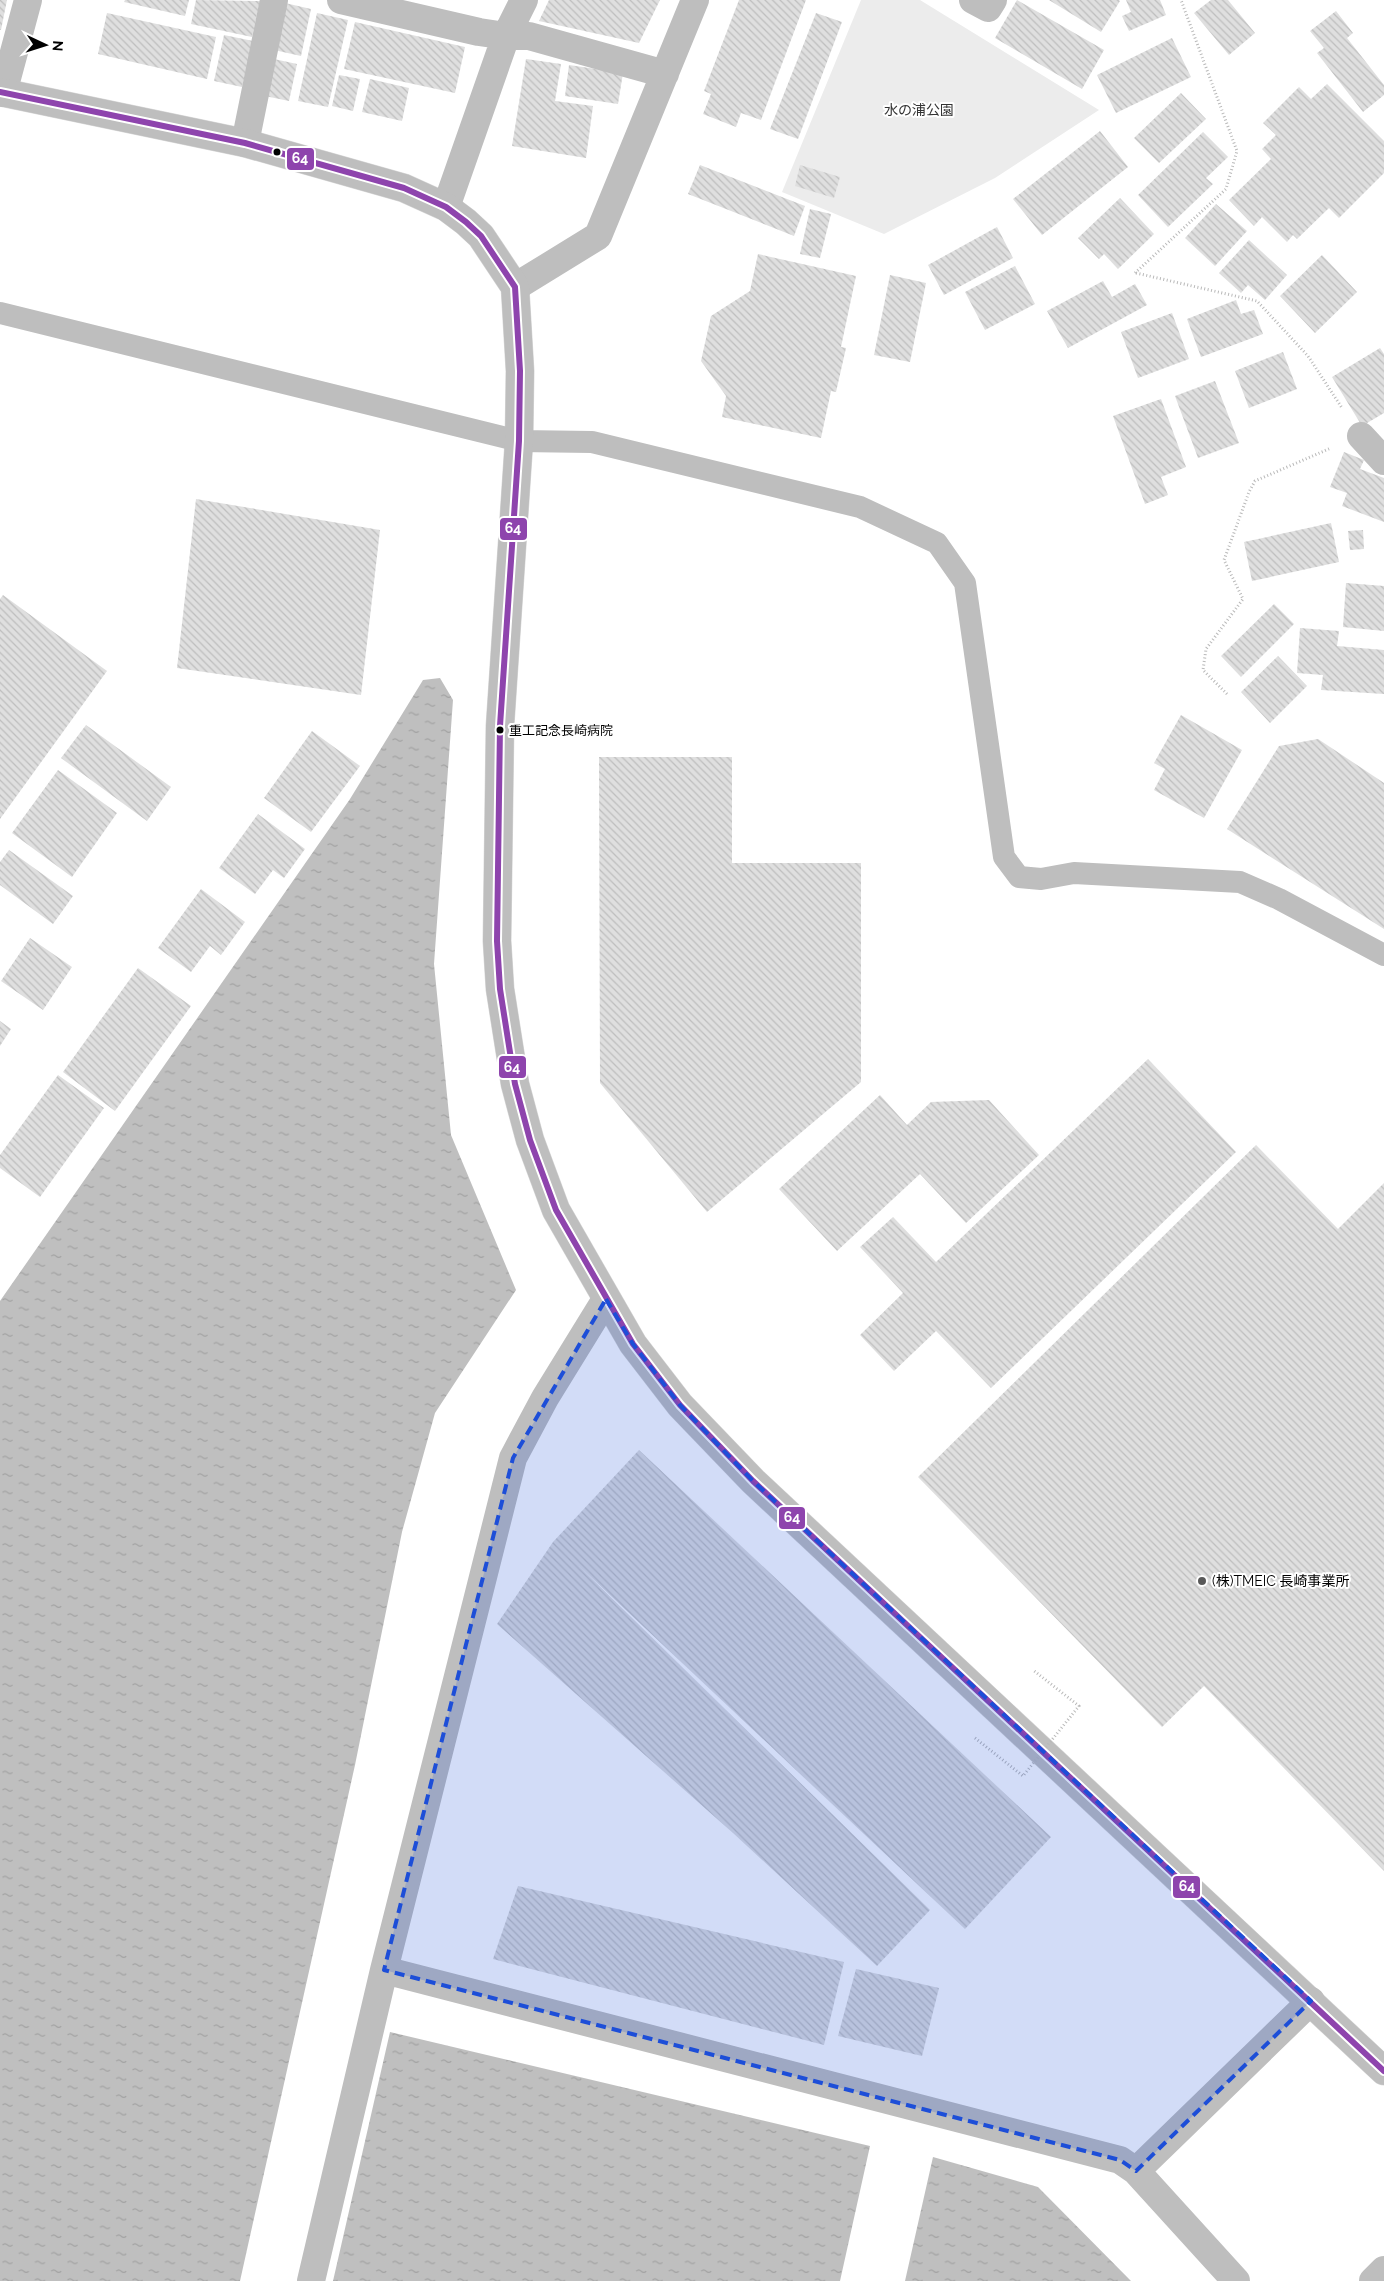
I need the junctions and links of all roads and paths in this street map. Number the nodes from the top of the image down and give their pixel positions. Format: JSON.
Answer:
{"nodes":[{"id":1,"x":28,"y":0,"type":"edge"},
{"id":2,"x":274,"y":0,"type":"edge"},
{"id":3,"x":340,"y":0,"type":"edge"},
{"id":4,"x":524,"y":0,"type":"edge"},
{"id":5,"x":695,"y":0,"type":"edge"},
{"id":6,"x":974,"y":0,"type":"edge"},
{"id":7,"x":993,"y":0,"type":"edge"},
{"id":8,"x":1181,"y":0,"type":"edge"},
{"id":9,"x":506,"y":36,"type":"junction"},
{"id":10,"x":664,"y":74,"type":"junction"},
{"id":11,"x":1,"y":92,"type":"edge"},
{"id":12,"x":245,"y":143,"type":"junction"},
{"id":13,"x":446,"y":207,"type":"junction"},
{"id":14,"x":515,"y":287,"type":"junction"},
{"id":15,"x":0,"y":313,"type":"edge"},
{"id":16,"x":1361,"y":436,"type":"junction"},
{"id":17,"x":519,"y":441,"type":"junction"},
{"id":18,"x":1384,"y":460,"type":"edge"},
{"id":19,"x":1227,"y":694,"type":"dead end"},
{"id":20,"x":1384,"y":956,"type":"edge"},
{"id":21,"x":606,"y":1298,"type":"junction"},
{"id":22,"x":1033,"y":1670,"type":"dead end"},
{"id":23,"x":976,"y":1738,"type":"dead end"},
{"id":24,"x":384,"y":1970,"type":"junction"},
{"id":25,"x":1311,"y":2001,"type":"junction"},
{"id":26,"x":1384,"y":2071,"type":"edge"},
{"id":27,"x":1136,"y":2171,"type":"junction"},
{"id":28,"x":1384,"y":2270,"type":"edge"},
{"id":29,"x":311,"y":2281,"type":"edge"},
{"id":30,"x":1236,"y":2281,"type":"edge"},
{"id":31,"x":1373,"y":2281,"type":"edge"}],
"edges":[{"from":1,"to":11,"type":"main road"},
{"from":2,"to":12,"type":"main road"},
{"from":3,"to":9,"type":"main road"},
{"from":4,"to":9,"type":"main road"},
{"from":5,"to":10,"type":"main road"},
{"from":6,"to":7,"type":"main road"},
{"from":8,"to":16,"type":"path"},
{"from":9,"to":10,"type":"main road"},
{"from":9,"to":13,"type":"main road"},
{"from":10,"to":14,"type":"main road"},
{"from":11,"to":12,"type":"main road"},
{"from":12,"to":13,"type":"main road"},
{"from":13,"to":14,"type":"main road"},
{"from":14,"to":17,"type":"main road"},
{"from":15,"to":17,"type":"lane"},
{"from":16,"to":18,"type":"main road"},
{"from":16,"to":19,"type":"path"},
{"from":17,"to":20,"type":"lane"},
{"from":17,"to":21,"type":"main road"},
{"from":21,"to":24,"type":"main road"},
{"from":21,"to":25,"type":"main road"},
{"from":22,"to":23,"type":"path","bridge":true},
{"from":24,"to":27,"type":"main road"},
{"from":24,"to":29,"type":"main road"},
{"from":25,"to":26,"type":"main road"},
{"from":25,"to":27,"type":"main road"},
{"from":27,"to":30,"type":"main road"},
{"from":28,"to":31,"type":"main road"}]}
